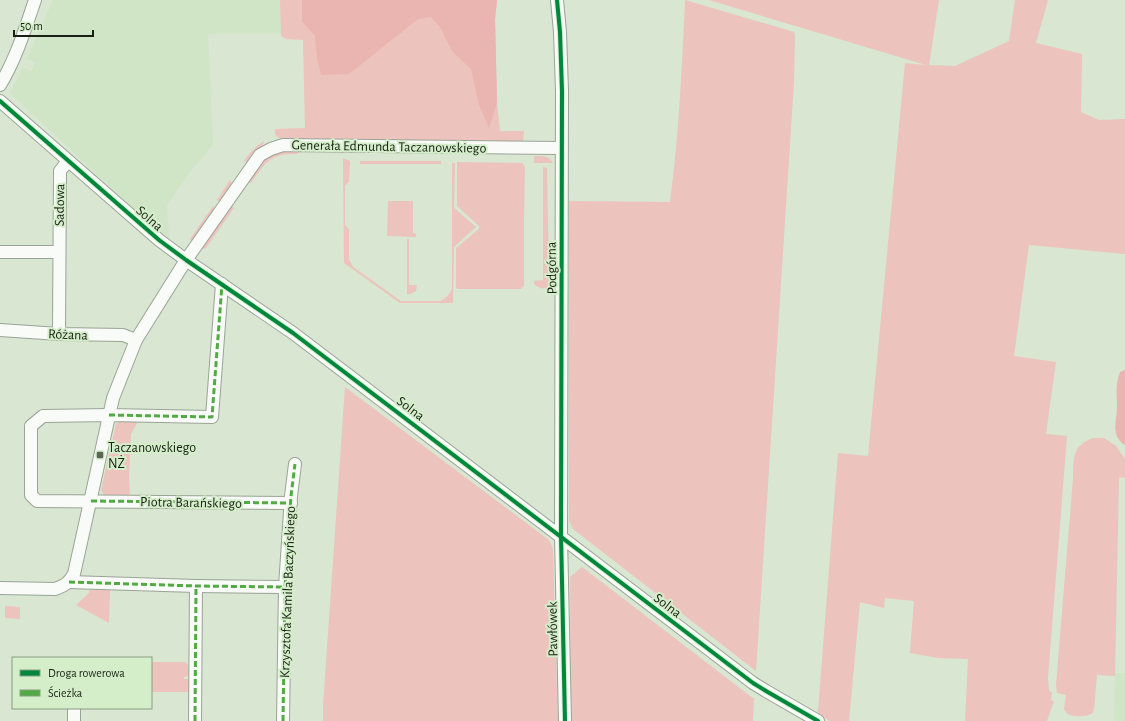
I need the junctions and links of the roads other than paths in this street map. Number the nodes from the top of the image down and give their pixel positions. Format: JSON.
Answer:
{"nodes":[{"id":1,"x":35,"y":0,"type":"edge"},
{"id":2,"x":557,"y":0,"type":"edge"},
{"id":3,"x":0,"y":85,"type":"edge"},
{"id":4,"x":0,"y":101,"type":"edge"},
{"id":5,"x":562,"y":148,"type":"junction"},
{"id":6,"x":68,"y":160,"type":"junction"},
{"id":7,"x":0,"y":252,"type":"edge"},
{"id":8,"x":58,"y":252,"type":"junction"},
{"id":9,"x":186,"y":260,"type":"junction"},
{"id":10,"x":222,"y":284,"type":"junction"},
{"id":11,"x":0,"y":330,"type":"edge"},
{"id":12,"x":58,"y":334,"type":"junction"},
{"id":13,"x":136,"y":340,"type":"junction"},
{"id":14,"x":109,"y":414,"type":"junction"},
{"id":15,"x":295,"y":464,"type":"dead end"},
{"id":16,"x":91,"y":501,"type":"junction"},
{"id":17,"x":291,"y":503,"type":"junction"},
{"id":18,"x":561,"y":536,"type":"junction"},
{"id":19,"x":70,"y":582,"type":"junction"},
{"id":20,"x":196,"y":586,"type":"junction"},
{"id":21,"x":284,"y":587,"type":"junction"},
{"id":22,"x":0,"y":588,"type":"edge"},
{"id":23,"x":74,"y":709,"type":"edge"},
{"id":24,"x":74,"y":721,"type":"edge"},
{"id":25,"x":195,"y":721,"type":"edge"},
{"id":26,"x":283,"y":721,"type":"edge"},
{"id":27,"x":565,"y":721,"type":"edge"},
{"id":28,"x":818,"y":721,"type":"edge"}],
"edges":[{"from":1,"to":3,"type":"street"},
{"from":2,"to":5,"type":"street","name":"Podgórna"},
{"from":4,"to":6,"type":"street","name":"Solna"},
{"from":5,"to":9,"type":"street","name":"Generała Edmunda Taczanowskiego"},
{"from":5,"to":18,"type":"street","name":"Podgórna"},
{"from":6,"to":8,"type":"street","name":"Sadowa"},
{"from":6,"to":9,"type":"street","name":"Solna"},
{"from":7,"to":8,"type":"street"},
{"from":8,"to":12,"type":"street","name":"Sadowa"},
{"from":9,"to":10,"type":"street","name":"Solna"},
{"from":9,"to":13,"type":"street","name":"Generała Edmunda Taczanowskiego"},
{"from":10,"to":14,"type":"street"},
{"from":10,"to":18,"type":"street","name":"Solna"},
{"from":11,"to":12,"type":"street","name":"Różana"},
{"from":12,"to":13,"type":"street","name":"Różana"},
{"from":13,"to":14,"type":"street","name":"Generała Edmunda Taczanowskiego"},
{"from":14,"to":16,"type":"street","name":"Generała Edmunda Taczanowskiego"},
{"from":14,"to":16,"type":"street","name":"Piotra Barańskiego"},
{"from":15,"to":17,"type":"street","name":"Krzysztofa Kamila Baczyńskiego"},
{"from":16,"to":17,"type":"street","name":"Piotra Barańskiego"},
{"from":16,"to":19,"type":"street","name":"Generała Edmunda Taczanowskiego"},
{"from":17,"to":21,"type":"street","name":"Krzysztofa Kamila Baczyńskiego"},
{"from":18,"to":27,"type":"street","name":"Pawłówek"},
{"from":18,"to":28,"type":"street","name":"Solna"},
{"from":19,"to":20,"type":"street"},
{"from":19,"to":22,"type":"street"},
{"from":20,"to":21,"type":"street"},
{"from":20,"to":25,"type":"street"},
{"from":21,"to":26,"type":"street","name":"Krzysztofa Kamila Baczyńskiego"},
{"from":23,"to":24,"type":"street"}]}
